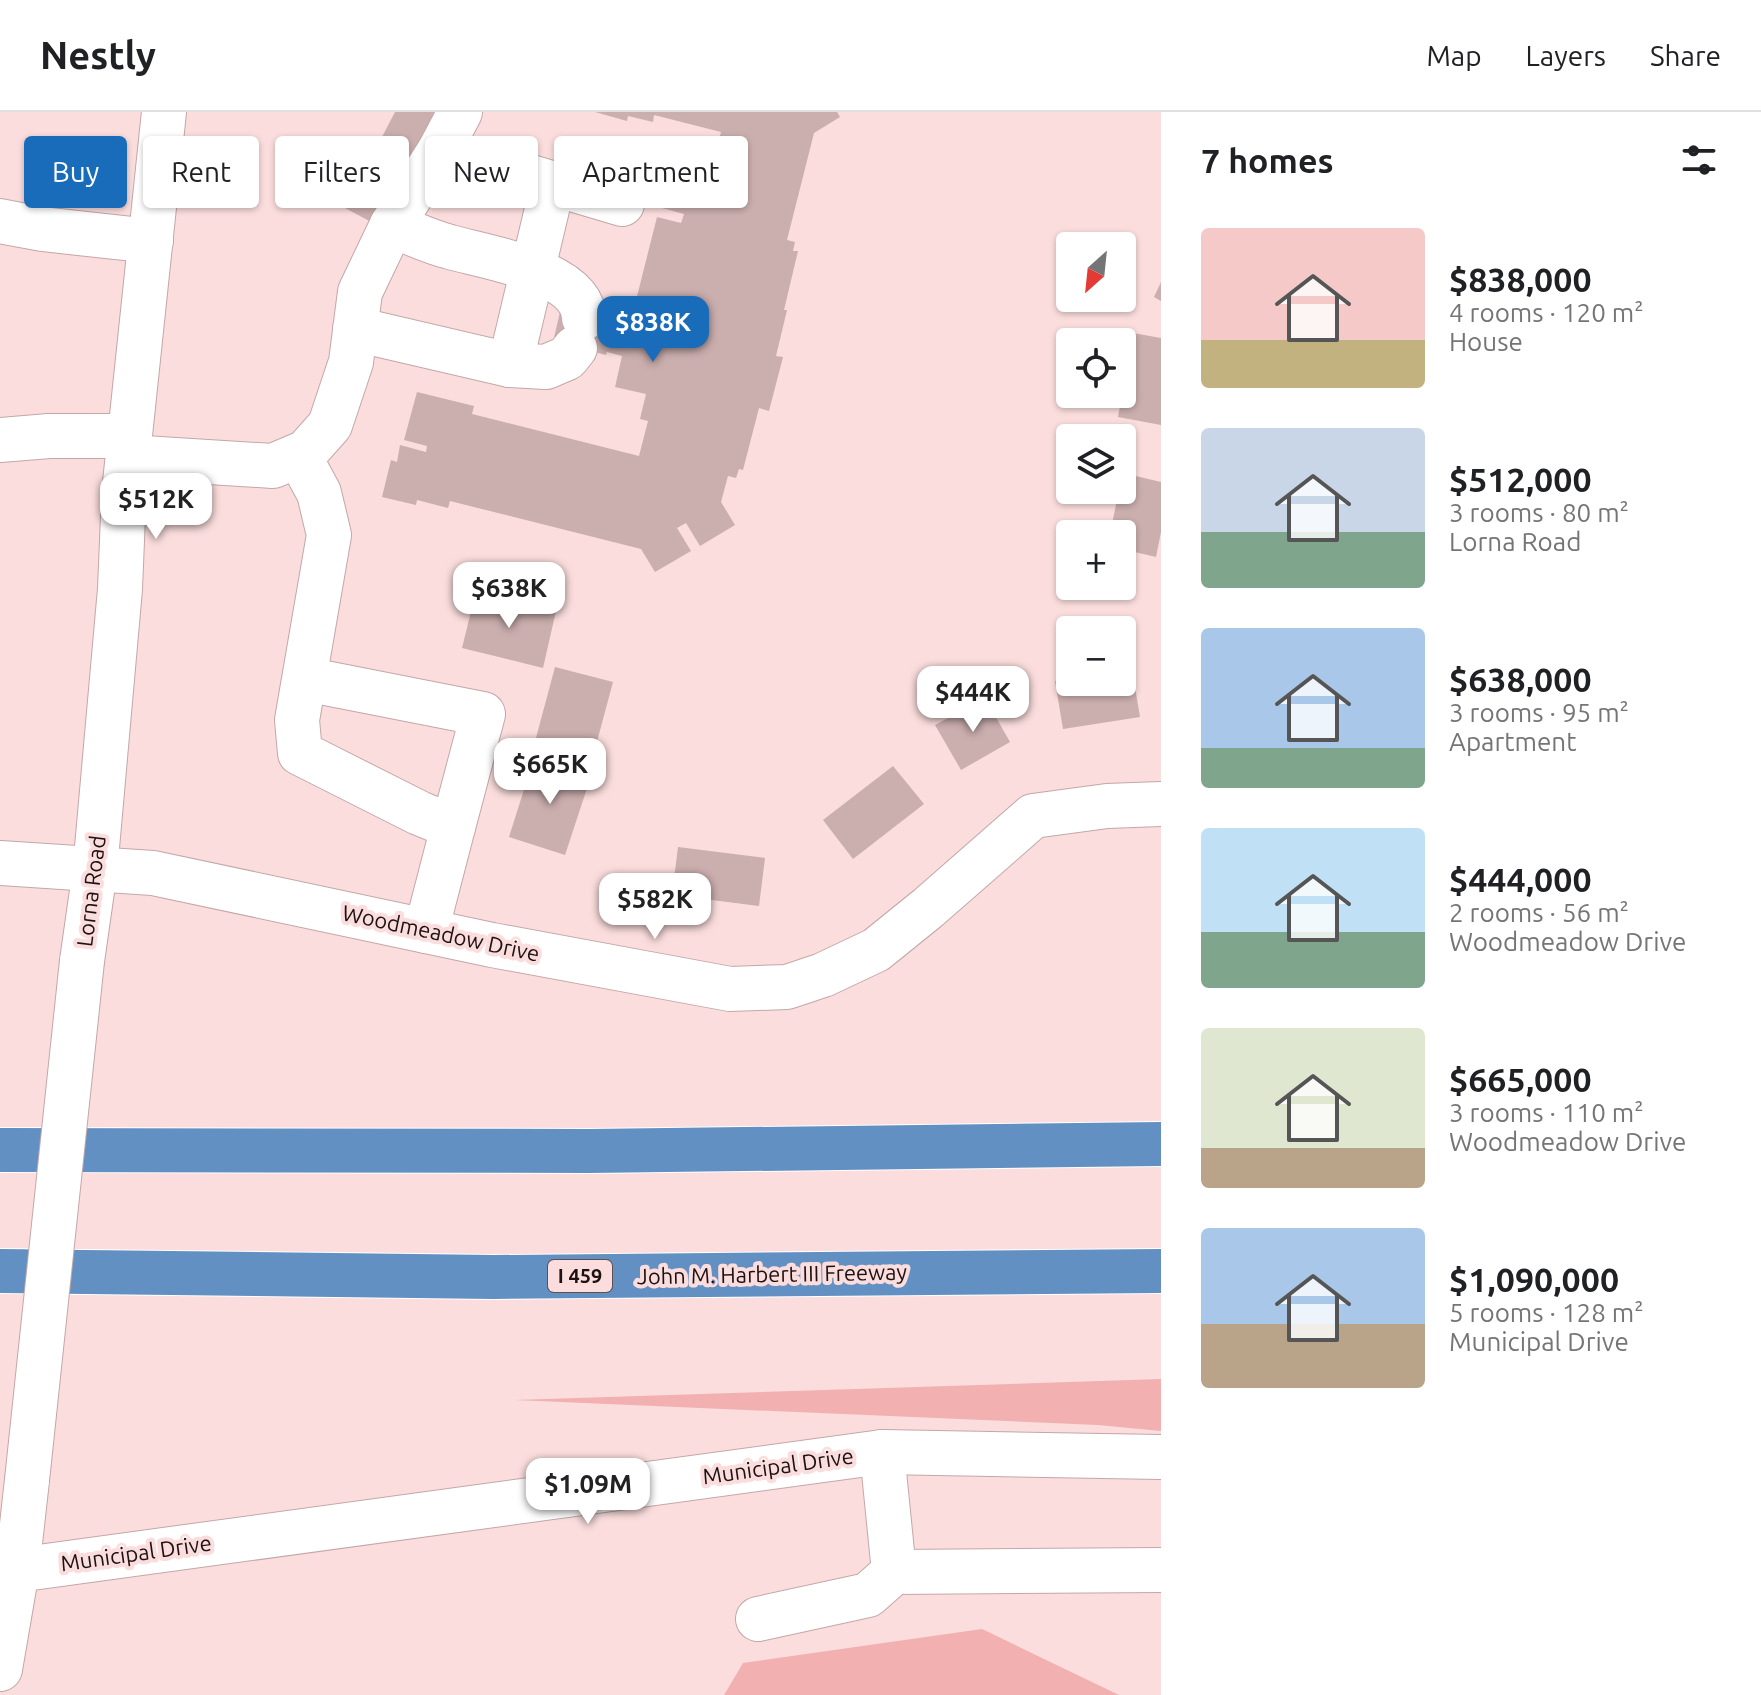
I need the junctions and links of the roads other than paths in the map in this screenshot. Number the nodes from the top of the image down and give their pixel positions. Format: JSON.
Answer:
{"nodes":[{"id":1,"x":164,"y":112,"type":"edge"},
{"id":2,"x":460,"y":112,"type":"edge"},
{"id":3,"x":447,"y":136,"type":"edge"},
{"id":4,"x":425,"y":173,"type":"edge"},
{"id":5,"x":538,"y":179,"type":"edge"},
{"id":6,"x":553,"y":184,"type":"joint"},
{"id":7,"x":0,"y":221,"type":"edge"},
{"id":8,"x":392,"y":225,"type":"junction"},
{"id":9,"x":151,"y":241,"type":"junction"},
{"id":10,"x":535,"y":270,"type":"junction"},
{"id":11,"x":355,"y":329,"type":"junction"},
{"id":12,"x":510,"y":365,"type":"junction"},
{"id":13,"x":0,"y":440,"type":"edge"},
{"id":14,"x":129,"y":447,"type":"junction"},
{"id":15,"x":299,"y":456,"type":"junction"},
{"id":16,"x":305,"y":679,"type":"junction"},
{"id":17,"x":1161,"y":804,"type":"edge"},
{"id":18,"x":453,"y":827,"type":"junction"},
{"id":19,"x":0,"y":863,"type":"edge"},
{"id":20,"x":95,"y":870,"type":"junction"},
{"id":21,"x":426,"y":931,"type":"junction"},
{"id":22,"x":1161,"y":1144,"type":"edge"},
{"id":23,"x":0,"y":1150,"type":"edge"},
{"id":24,"x":0,"y":1271,"type":"edge"},
{"id":25,"x":1161,"y":1271,"type":"edge"},
{"id":26,"x":882,"y":1452,"type":"junction"},
{"id":27,"x":1161,"y":1457,"type":"edge"},
{"id":28,"x":6,"y":1568,"type":"edge"},
{"id":29,"x":1161,"y":1570,"type":"edge"},
{"id":30,"x":894,"y":1572,"type":"junction"},
{"id":31,"x":758,"y":1619,"type":"dead end"},
{"id":32,"x":0,"y":1669,"type":"edge"}],
"edges":[{"from":1,"to":9,"type":"street","name":"Lorna Road"},
{"from":2,"to":3,"type":"street"},
{"from":4,"to":8,"type":"street"},
{"from":5,"to":6,"type":"street"},
{"from":6,"to":10,"type":"street"},
{"from":7,"to":9,"type":"street"},
{"from":8,"to":10,"type":"street"},
{"from":8,"to":11,"type":"street"},
{"from":9,"to":14,"type":"street","name":"Lorna Road"},
{"from":10,"to":12,"type":"street"},
{"from":10,"to":12,"type":"street"},
{"from":11,"to":12,"type":"street"},
{"from":11,"to":15,"type":"street"},
{"from":13,"to":14,"type":"street"},
{"from":14,"to":15,"type":"street"},
{"from":14,"to":20,"type":"street","name":"Lorna Road"},
{"from":15,"to":16,"type":"street"},
{"from":16,"to":18,"type":"street"},
{"from":16,"to":18,"type":"street"},
{"from":17,"to":21,"type":"street","name":"Woodmeadow Drive"},
{"from":18,"to":21,"type":"street"},
{"from":19,"to":20,"type":"street","name":"Woodmeadow Drive"},
{"from":20,"to":21,"type":"street","name":"Woodmeadow Drive"},
{"from":20,"to":28,"type":"street","name":"Lorna Road","bridge":true},
{"from":22,"to":23,"type":"highway"},
{"from":24,"to":25,"type":"highway","name":"John M. Harbert III Freeway","number":"I 459"},
{"from":26,"to":27,"type":"street","name":"Municipal Drive"},
{"from":26,"to":28,"type":"street","name":"Municipal Drive"},
{"from":26,"to":30,"type":"street"},
{"from":28,"to":32,"type":"street","name":"Lorna Road"},
{"from":29,"to":30,"type":"street"},
{"from":30,"to":31,"type":"street"}]}
